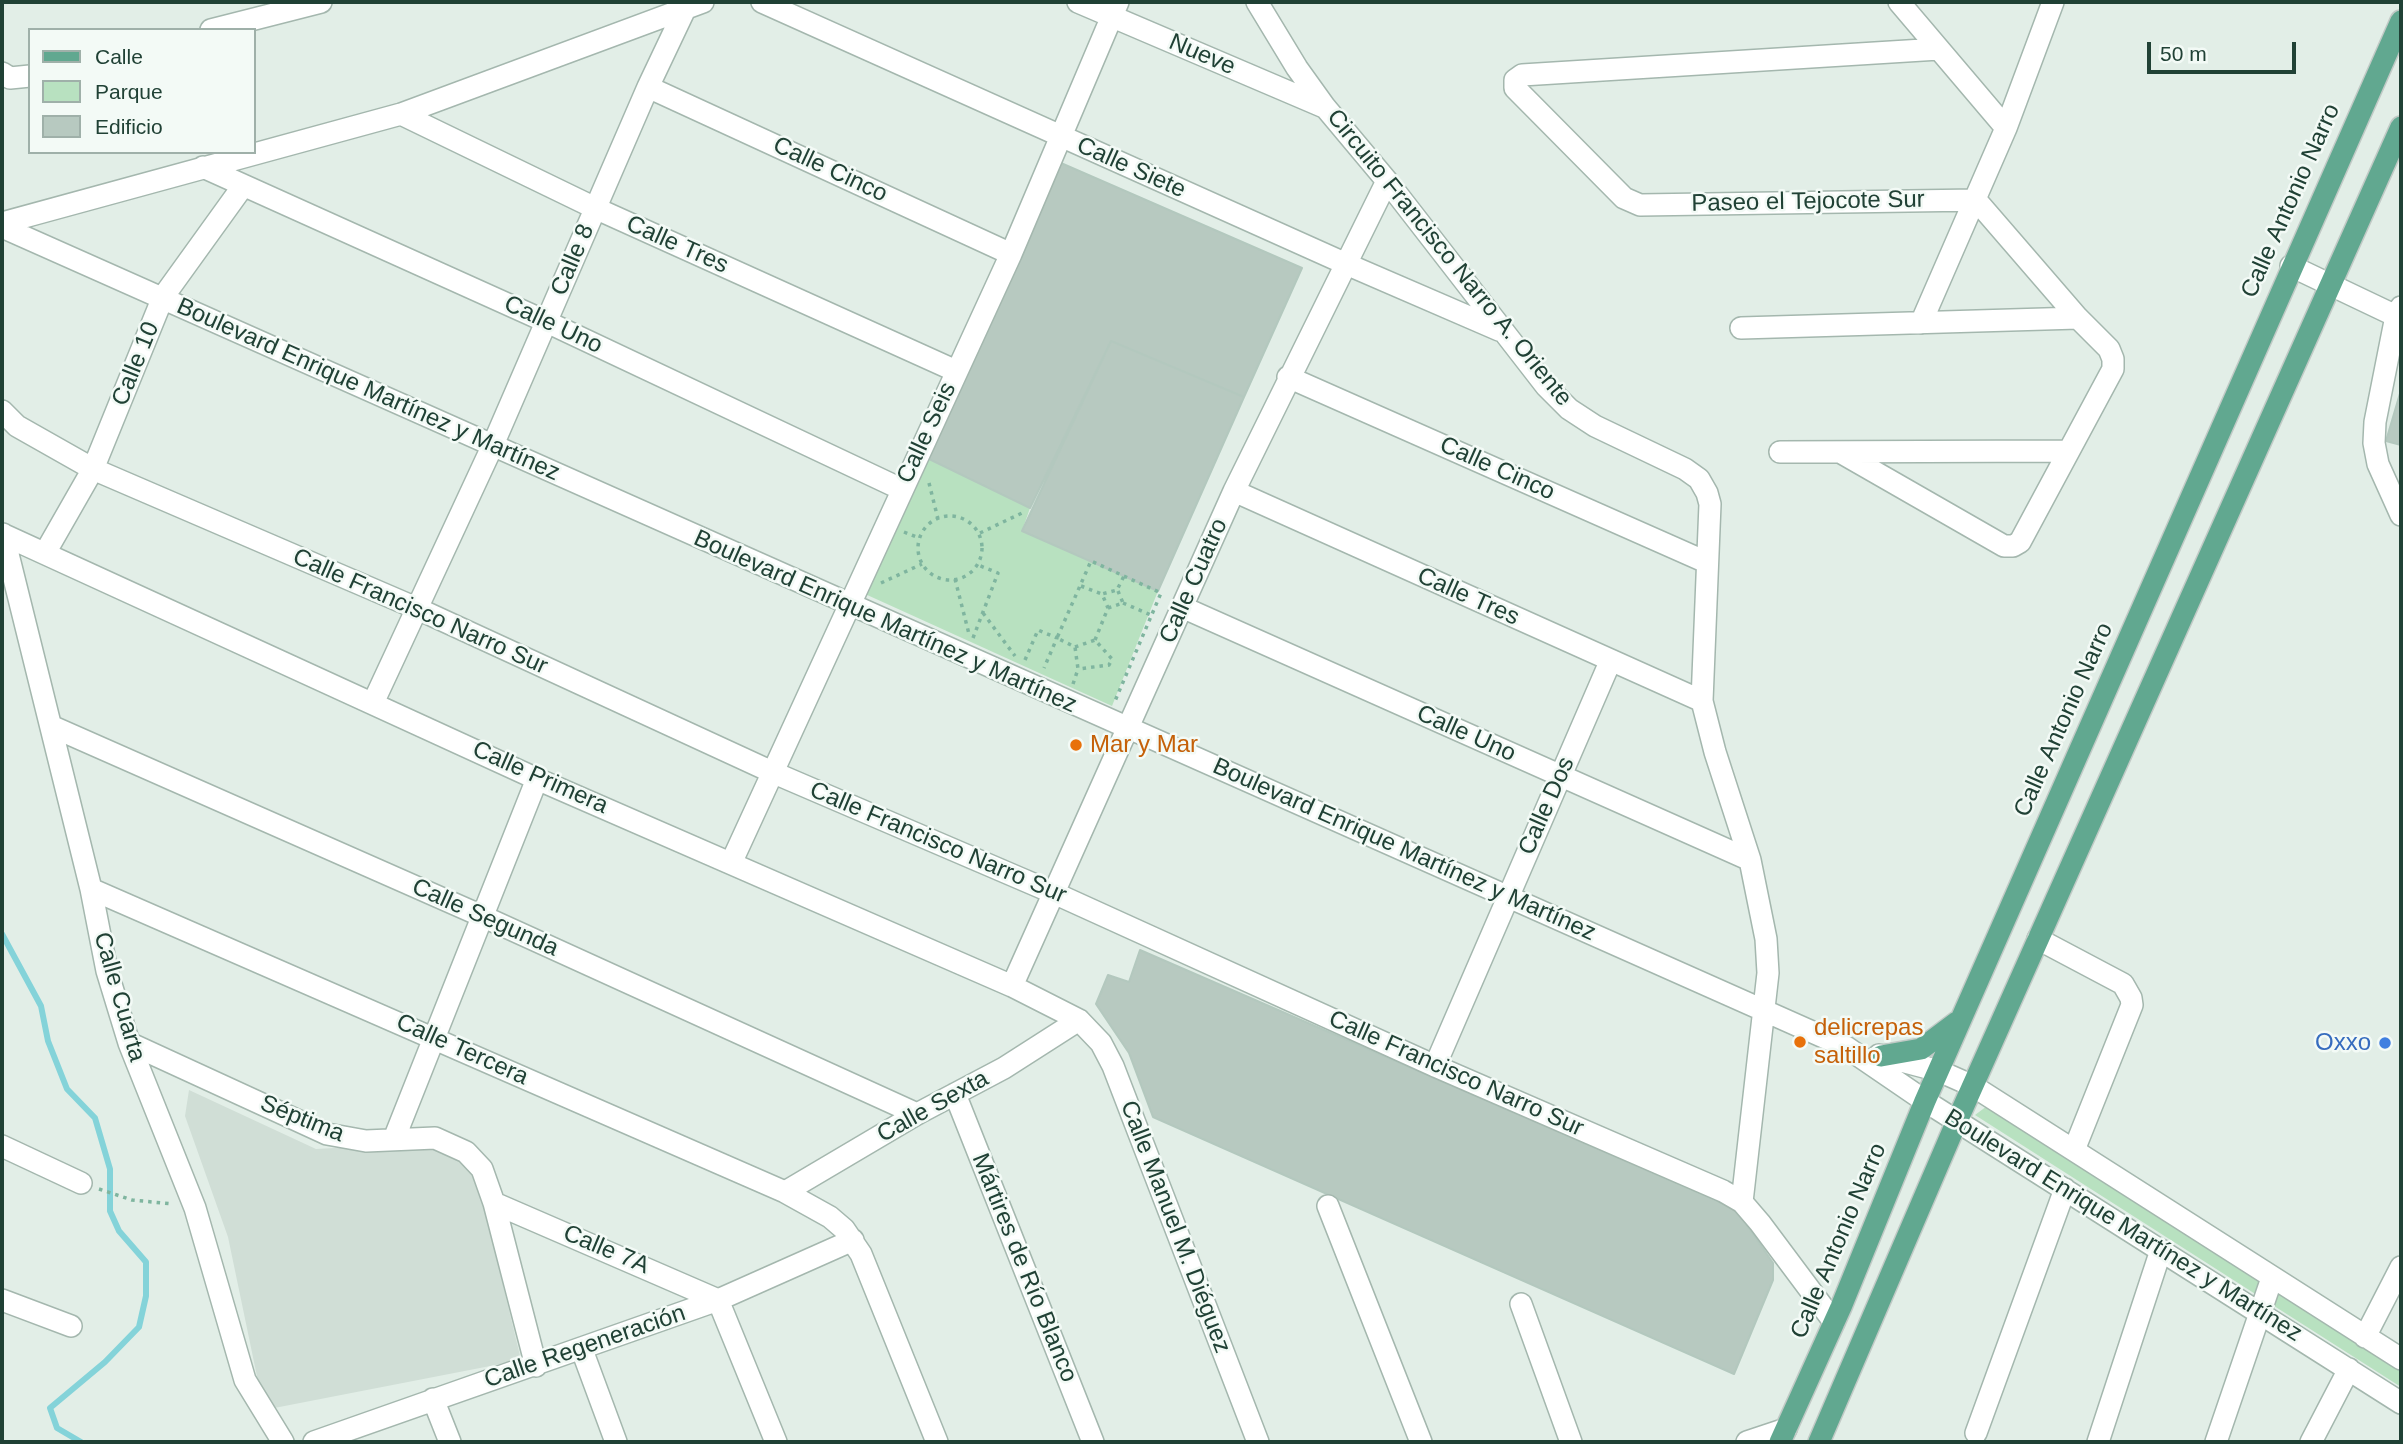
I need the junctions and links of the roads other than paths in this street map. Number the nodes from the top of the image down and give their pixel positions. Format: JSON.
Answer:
{"nodes":[{"id":1,"x":321,"y":2,"type":"edge"},
{"id":2,"x":762,"y":2,"type":"edge"},
{"id":3,"x":1078,"y":2,"type":"edge"},
{"id":4,"x":1257,"y":2,"type":"edge"},
{"id":5,"x":1899,"y":2,"type":"edge"},
{"id":6,"x":2053,"y":2,"type":"edge"},
{"id":7,"x":694,"y":5,"type":"edge"},
{"id":8,"x":1114,"y":9,"type":"edge"},
{"id":9,"x":2401,"y":21,"type":"edge"},
{"id":10,"x":219,"y":28,"type":"edge"},
{"id":11,"x":1939,"y":49,"type":"junction"},
{"id":12,"x":2,"y":73,"type":"edge"},
{"id":13,"x":28,"y":76,"type":"edge"},
{"id":14,"x":648,"y":87,"type":"junction"},
{"id":15,"x":1325,"y":107,"type":"junction"},
{"id":16,"x":2401,"y":109,"type":"edge"},
{"id":17,"x":401,"y":114,"type":"junction"},
{"id":18,"x":2006,"y":128,"type":"junction"},
{"id":19,"x":2397,"y":136,"type":"edge"},
{"id":20,"x":1062,"y":137,"type":"junction"},
{"id":21,"x":256,"y":153,"type":"edge"},
{"id":22,"x":252,"y":154,"type":"edge"},
{"id":23,"x":203,"y":167,"type":"junction"},
{"id":24,"x":1387,"y":181,"type":"junction"},
{"id":25,"x":243,"y":186,"type":"junction"},
{"id":26,"x":1976,"y":200,"type":"junction"},
{"id":27,"x":595,"y":208,"type":"junction"},
{"id":28,"x":2,"y":225,"type":"edge"},
{"id":29,"x":1011,"y":254,"type":"junction"},
{"id":30,"x":1344,"y":263,"type":"junction"},
{"id":31,"x":2291,"y":266,"type":"junction"},
{"id":32,"x":2330,"y":285,"type":"junction"},
{"id":33,"x":163,"y":297,"type":"junction"},
{"id":34,"x":2399,"y":311,"type":"edge"},
{"id":35,"x":2078,"y":318,"type":"junction"},
{"id":36,"x":547,"y":322,"type":"junction"},
{"id":37,"x":1921,"y":323,"type":"junction"},
{"id":38,"x":1741,"y":328,"type":"dead end"},
{"id":39,"x":1502,"y":331,"type":"junction"},
{"id":40,"x":956,"y":371,"type":"junction"},
{"id":41,"x":1288,"y":377,"type":"junction"},
{"id":42,"x":2,"y":411,"type":"edge"},
{"id":43,"x":492,"y":447,"type":"junction"},
{"id":44,"x":2068,"y":451,"type":"junction"},
{"id":45,"x":1780,"y":452,"type":"dead end"},
{"id":46,"x":1840,"y":452,"type":"junction"},
{"id":47,"x":93,"y":469,"type":"junction"},
{"id":48,"x":901,"y":489,"type":"junction"},
{"id":49,"x":1234,"y":491,"type":"junction"},
{"id":50,"x":2401,"y":515,"type":"edge"},
{"id":51,"x":2,"y":534,"type":"edge"},
{"id":52,"x":45,"y":553,"type":"junction"},
{"id":53,"x":1706,"y":562,"type":"junction"},
{"id":54,"x":848,"y":606,"type":"junction"},
{"id":55,"x":1182,"y":607,"type":"junction"},
{"id":56,"x":416,"y":608,"type":"junction"},
{"id":57,"x":1610,"y":662,"type":"junction"},
{"id":58,"x":1702,"y":701,"type":"junction"},
{"id":59,"x":373,"y":703,"type":"junction"},
{"id":60,"x":51,"y":726,"type":"junction"},
{"id":61,"x":1127,"y":729,"type":"junction"},
{"id":62,"x":772,"y":772,"type":"junction"},
{"id":63,"x":1560,"y":777,"type":"junction"},
{"id":64,"x":537,"y":779,"type":"junction"},
{"id":65,"x":1750,"y":860,"type":"junction"},
{"id":66,"x":732,"y":861,"type":"junction"},
{"id":67,"x":91,"y":889,"type":"junction"},
{"id":68,"x":1054,"y":893,"type":"junction"},
{"id":69,"x":1507,"y":896,"type":"junction"},
{"id":70,"x":484,"y":917,"type":"junction"},
{"id":71,"x":2038,"y":939,"type":"junction"},
{"id":72,"x":1012,"y":986,"type":"junction"},
{"id":73,"x":1765,"y":1009,"type":"junction"},
{"id":74,"x":1963,"y":1015,"type":"junction"},
{"id":75,"x":1079,"y":1020,"type":"junction"},
{"id":76,"x":435,"y":1038,"type":"junction"},
{"id":77,"x":129,"y":1043,"type":"junction"},
{"id":78,"x":1846,"y":1047,"type":"junction"},
{"id":79,"x":1881,"y":1056,"type":"junction"},
{"id":80,"x":1435,"y":1066,"type":"junction"},
{"id":81,"x":1939,"y":1071,"type":"junction"},
{"id":82,"x":1973,"y":1086,"type":"junction"},
{"id":83,"x":955,"y":1094,"type":"junction"},
{"id":84,"x":1926,"y":1101,"type":"junction"},
{"id":85,"x":916,"y":1114,"type":"junction"},
{"id":86,"x":1957,"y":1121,"type":"junction"},
{"id":87,"x":394,"y":1139,"type":"junction"},
{"id":88,"x":2,"y":1146,"type":"edge"},
{"id":89,"x":2074,"y":1150,"type":"junction"},
{"id":90,"x":81,"y":1183,"type":"road end"},
{"id":91,"x":2065,"y":1189,"type":"junction"},
{"id":92,"x":785,"y":1192,"type":"junction"},
{"id":93,"x":1742,"y":1202,"type":"junction"},
{"id":94,"x":494,"y":1203,"type":"junction"},
{"id":95,"x":1328,"y":1206,"type":"dead end"},
{"id":96,"x":852,"y":1240,"type":"junction"},
{"id":97,"x":2161,"y":1250,"type":"junction"},
{"id":98,"x":2401,"y":1267,"type":"edge"},
{"id":99,"x":2272,"y":1278,"type":"junction"},
{"id":100,"x":2,"y":1300,"type":"edge"},
{"id":101,"x":718,"y":1300,"type":"junction"},
{"id":102,"x":1521,"y":1304,"type":"dead end"},
{"id":103,"x":2260,"y":1314,"type":"junction"},
{"id":104,"x":1834,"y":1322,"type":"junction"},
{"id":105,"x":71,"y":1326,"type":"dead end"},
{"id":106,"x":2365,"y":1337,"type":"junction"},
{"id":107,"x":582,"y":1350,"type":"junction"},
{"id":108,"x":2401,"y":1359,"type":"edge"},
{"id":109,"x":536,"y":1366,"type":"junction"},
{"id":110,"x":2349,"y":1369,"type":"junction"},
{"id":111,"x":433,"y":1399,"type":"junction"},
{"id":112,"x":2401,"y":1403,"type":"edge"},
{"id":113,"x":1976,"y":1433,"type":"dead end"},
{"id":114,"x":1783,"y":1436,"type":"edge"},
{"id":115,"x":283,"y":1442,"type":"edge"},
{"id":116,"x":314,"y":1442,"type":"edge"},
{"id":117,"x":450,"y":1442,"type":"edge"},
{"id":118,"x":617,"y":1442,"type":"edge"},
{"id":119,"x":776,"y":1442,"type":"edge"},
{"id":120,"x":937,"y":1442,"type":"edge"},
{"id":121,"x":1093,"y":1442,"type":"edge"},
{"id":122,"x":1258,"y":1442,"type":"edge"},
{"id":123,"x":1422,"y":1442,"type":"edge"},
{"id":124,"x":1571,"y":1442,"type":"edge"},
{"id":125,"x":1747,"y":1442,"type":"edge"},
{"id":126,"x":1819,"y":1442,"type":"edge"},
{"id":127,"x":2098,"y":1442,"type":"edge"},
{"id":128,"x":2216,"y":1442,"type":"edge"},
{"id":129,"x":2311,"y":1442,"type":"edge"}],
"edges":[{"from":1,"to":10,"type":"street"},
{"from":2,"to":20,"type":"street","name":"Calle Siete"},
{"from":3,"to":8,"type":"street","name":"Nueve"},
{"from":4,"to":15,"type":"street","name":"Circuito Francisco Narro A. Oriente"},
{"from":5,"to":11,"type":"street"},
{"from":6,"to":18,"type":"street"},
{"from":7,"to":14,"type":"street","name":"Calle 8"},
{"from":7,"to":17,"type":"street"},
{"from":8,"to":15,"type":"street","name":"Nueve"},
{"from":8,"to":20,"type":"street","name":"Calle Seis"},
{"from":9,"to":31,"type":"main road","name":"Calle Antonio Narro"},
{"from":11,"to":18,"type":"street"},
{"from":11,"to":26,"type":"street","name":"Paseo el Tejocote Sur"},
{"from":12,"to":13,"type":"street"},
{"from":14,"to":27,"type":"street","name":"Calle 8"},
{"from":14,"to":29,"type":"street","name":"Calle Cinco"},
{"from":15,"to":24,"type":"street","name":"Circuito Francisco Narro A. Oriente"},
{"from":16,"to":19,"type":"main road"},
{"from":17,"to":21,"type":"street"},
{"from":17,"to":27,"type":"street","name":"Calle Tres"},
{"from":18,"to":26,"type":"street"},
{"from":19,"to":32,"type":"main road"},
{"from":20,"to":29,"type":"street","name":"Calle Seis"},
{"from":20,"to":30,"type":"street","name":"Calle Siete"},
{"from":22,"to":23,"type":"street"},
{"from":23,"to":25,"type":"street","name":"Calle Uno"},
{"from":23,"to":28,"type":"street"},
{"from":24,"to":30,"type":"street","name":"Calle Cuatro"},
{"from":24,"to":39,"type":"street","name":"Circuito Francisco Narro A. Oriente"},
{"from":25,"to":33,"type":"street","name":"Calle 10"},
{"from":25,"to":36,"type":"street","name":"Calle Uno"},
{"from":26,"to":35,"type":"street"},
{"from":26,"to":37,"type":"street"},
{"from":27,"to":36,"type":"street","name":"Calle 8"},
{"from":27,"to":40,"type":"street","name":"Calle Tres"},
{"from":28,"to":33,"type":"street","name":"Boulevard Enrique Martínez y Martínez"},
{"from":29,"to":40,"type":"street","name":"Calle Seis"},
{"from":30,"to":39,"type":"street","name":"Calle Siete"},
{"from":30,"to":41,"type":"street","name":"Calle Cuatro"},
{"from":31,"to":32,"type":"street"},
{"from":31,"to":74,"type":"main road","name":"Calle Antonio Narro"},
{"from":32,"to":34,"type":"street"},
{"from":32,"to":71,"type":"main road"},
{"from":33,"to":43,"type":"street","name":"Boulevard Enrique Martínez y Martínez"},
{"from":33,"to":47,"type":"street","name":"Calle 10"},
{"from":34,"to":50,"type":"street"},
{"from":35,"to":37,"type":"street"},
{"from":35,"to":44,"type":"street"},
{"from":36,"to":43,"type":"street","name":"Calle 8"},
{"from":36,"to":48,"type":"street","name":"Calle Uno"},
{"from":37,"to":38,"type":"street"},
{"from":39,"to":53,"type":"street","name":"Circuito Francisco Narro A. Oriente"},
{"from":40,"to":48,"type":"street","name":"Calle Seis"},
{"from":41,"to":49,"type":"street","name":"Calle Cuatro"},
{"from":41,"to":53,"type":"street","name":"Calle Cinco"},
{"from":42,"to":47,"type":"street","name":"Calle Francisco Narro Sur"},
{"from":43,"to":54,"type":"street","name":"Boulevard Enrique Martínez y Martínez"},
{"from":43,"to":56,"type":"street","name":"Calle 8"},
{"from":44,"to":46,"type":"street"},
{"from":44,"to":46,"type":"street"},
{"from":45,"to":46,"type":"street"},
{"from":47,"to":52,"type":"street","name":"Calle 10"},
{"from":47,"to":56,"type":"street","name":"Calle Francisco Narro Sur"},
{"from":48,"to":54,"type":"street","name":"Calle Seis"},
{"from":49,"to":55,"type":"street","name":"Calle Cuatro"},
{"from":49,"to":57,"type":"street","name":"Calle Tres"},
{"from":51,"to":52,"type":"street","name":"Calle Primera"},
{"from":51,"to":60,"type":"street","name":"Calle Cuarta"},
{"from":52,"to":59,"type":"street","name":"Calle Primera"},
{"from":53,"to":58,"type":"street","name":"Circuito Francisco Narro A. Oriente"},
{"from":54,"to":61,"type":"street","name":"Boulevard Enrique Martínez y Martínez"},
{"from":54,"to":62,"type":"street","name":"Calle Seis"},
{"from":55,"to":61,"type":"street","name":"Calle Cuatro"},
{"from":55,"to":63,"type":"street","name":"Calle Uno"},
{"from":56,"to":59,"type":"street","name":"Calle 8"},
{"from":56,"to":62,"type":"street","name":"Calle Francisco Narro Sur"},
{"from":57,"to":58,"type":"street","name":"Calle Tres"},
{"from":57,"to":63,"type":"street","name":"Calle Dos"},
{"from":58,"to":65,"type":"street","name":"Circuito Francisco Narro A. Oriente"},
{"from":59,"to":64,"type":"street","name":"Calle Primera"},
{"from":60,"to":67,"type":"street","name":"Calle Cuarta"},
{"from":60,"to":70,"type":"street","name":"Calle Segunda"},
{"from":61,"to":68,"type":"street","name":"Calle Cuatro"},
{"from":61,"to":69,"type":"street","name":"Boulevard Enrique Martínez y Martínez"},
{"from":62,"to":66,"type":"street","name":"Calle Seis"},
{"from":62,"to":68,"type":"street","name":"Calle Francisco Narro Sur"},
{"from":63,"to":65,"type":"street","name":"Calle Uno"},
{"from":63,"to":69,"type":"street","name":"Calle Dos"},
{"from":64,"to":66,"type":"street","name":"Calle Primera"},
{"from":64,"to":70,"type":"street"},
{"from":65,"to":73,"type":"street","name":"Circuito Francisco Narro A. Oriente"},
{"from":66,"to":72,"type":"street","name":"Calle Primera"},
{"from":67,"to":76,"type":"street","name":"Calle Tercera"},
{"from":67,"to":77,"type":"street","name":"Calle Cuarta"},
{"from":68,"to":72,"type":"street","name":"Calle Cuatro"},
{"from":68,"to":80,"type":"street","name":"Calle Francisco Narro Sur"},
{"from":69,"to":73,"type":"street","name":"Boulevard Enrique Martínez y Martínez"},
{"from":69,"to":80,"type":"street","name":"Calle Dos"},
{"from":70,"to":76,"type":"street"},
{"from":70,"to":85,"type":"street","name":"Calle Segunda"},
{"from":71,"to":82,"type":"main road"},
{"from":71,"to":89,"type":"street"},
{"from":72,"to":75,"type":"street","name":"Calle Primera"},
{"from":73,"to":78,"type":"street","name":"Boulevard Enrique Martínez y Martínez"},
{"from":73,"to":93,"type":"street","name":"Circuito Francisco Narro A. Oriente"},
{"from":74,"to":79,"type":"main road"},
{"from":74,"to":81,"type":"main road","name":"Calle Antonio Narro"},
{"from":75,"to":83,"type":"street","name":"Calle Sexta"},
{"from":75,"to":122,"type":"street","name":"Calle Manuel M. Diéguez"},
{"from":76,"to":87,"type":"street"},
{"from":76,"to":92,"type":"street","name":"Calle Tercera"},
{"from":77,"to":87,"type":"street","name":"Séptima"},
{"from":77,"to":115,"type":"street","name":"Calle Cuarta"},
{"from":78,"to":79,"type":"street","name":"Boulevard Enrique Martínez y Martínez"},
{"from":78,"to":84,"type":"street","name":"Boulevard Enrique Martínez y Martínez"},
{"from":79,"to":81,"type":"street","name":"Boulevard Enrique Martínez y Martínez"},
{"from":80,"to":93,"type":"street","name":"Calle Francisco Narro Sur"},
{"from":81,"to":82,"type":"street","name":"Boulevard Enrique Martínez y Martínez"},
{"from":81,"to":84,"type":"main road","name":"Calle Antonio Narro"},
{"from":82,"to":86,"type":"main road"},
{"from":82,"to":89,"type":"street","name":"Boulevard Enrique Martínez y Martínez"},
{"from":83,"to":85,"type":"street","name":"Calle Sexta"},
{"from":83,"to":121,"type":"street","name":"Mártires de Río Blanco"},
{"from":84,"to":86,"type":"street","name":"Boulevard Enrique Martínez y Martínez"},
{"from":84,"to":104,"type":"main road","name":"Calle Antonio Narro"},
{"from":85,"to":92,"type":"street","name":"Calle Sexta"},
{"from":86,"to":91,"type":"street","name":"Boulevard Enrique Martínez y Martínez"},
{"from":86,"to":126,"type":"main road"},
{"from":87,"to":94,"type":"street","name":"Séptima"},
{"from":88,"to":90,"type":"street"},
{"from":89,"to":99,"type":"street","name":"Boulevard Enrique Martínez y Martínez"},
{"from":91,"to":97,"type":"street","name":"Boulevard Enrique Martínez y Martínez"},
{"from":91,"to":113,"type":"street"},
{"from":92,"to":96,"type":"street","name":"Calle Tercera"},
{"from":93,"to":104,"type":"street","name":"Calle Francisco Narro Sur"},
{"from":94,"to":101,"type":"street","name":"Calle 7A"},
{"from":94,"to":109,"type":"street","name":"Séptima"},
{"from":95,"to":123,"type":"street"},
{"from":96,"to":101,"type":"street","name":"Calle Regeneración"},
{"from":96,"to":120,"type":"street"},
{"from":97,"to":103,"type":"street","name":"Boulevard Enrique Martínez y Martínez"},
{"from":97,"to":127,"type":"street"},
{"from":98,"to":106,"type":"street"},
{"from":99,"to":103,"type":"street"},
{"from":99,"to":106,"type":"street","name":"Boulevard Enrique Martínez y Martínez"},
{"from":100,"to":105,"type":"street"},
{"from":101,"to":107,"type":"street","name":"Calle Regeneración"},
{"from":101,"to":119,"type":"street"},
{"from":102,"to":124,"type":"street"},
{"from":103,"to":110,"type":"street","name":"Boulevard Enrique Martínez y Martínez"},
{"from":103,"to":128,"type":"street"},
{"from":104,"to":114,"type":"main road","name":"Calle Antonio Narro"},
{"from":106,"to":108,"type":"street","name":"Boulevard Enrique Martínez y Martínez"},
{"from":107,"to":109,"type":"street","name":"Calle Regeneración"},
{"from":107,"to":118,"type":"street"},
{"from":109,"to":111,"type":"street","name":"Calle Regeneración"},
{"from":110,"to":112,"type":"street","name":"Boulevard Enrique Martínez y Martínez"},
{"from":110,"to":129,"type":"street"},
{"from":111,"to":116,"type":"street","name":"Calle Regeneración"},
{"from":111,"to":117,"type":"street"},
{"from":114,"to":125,"type":"street"}]}
